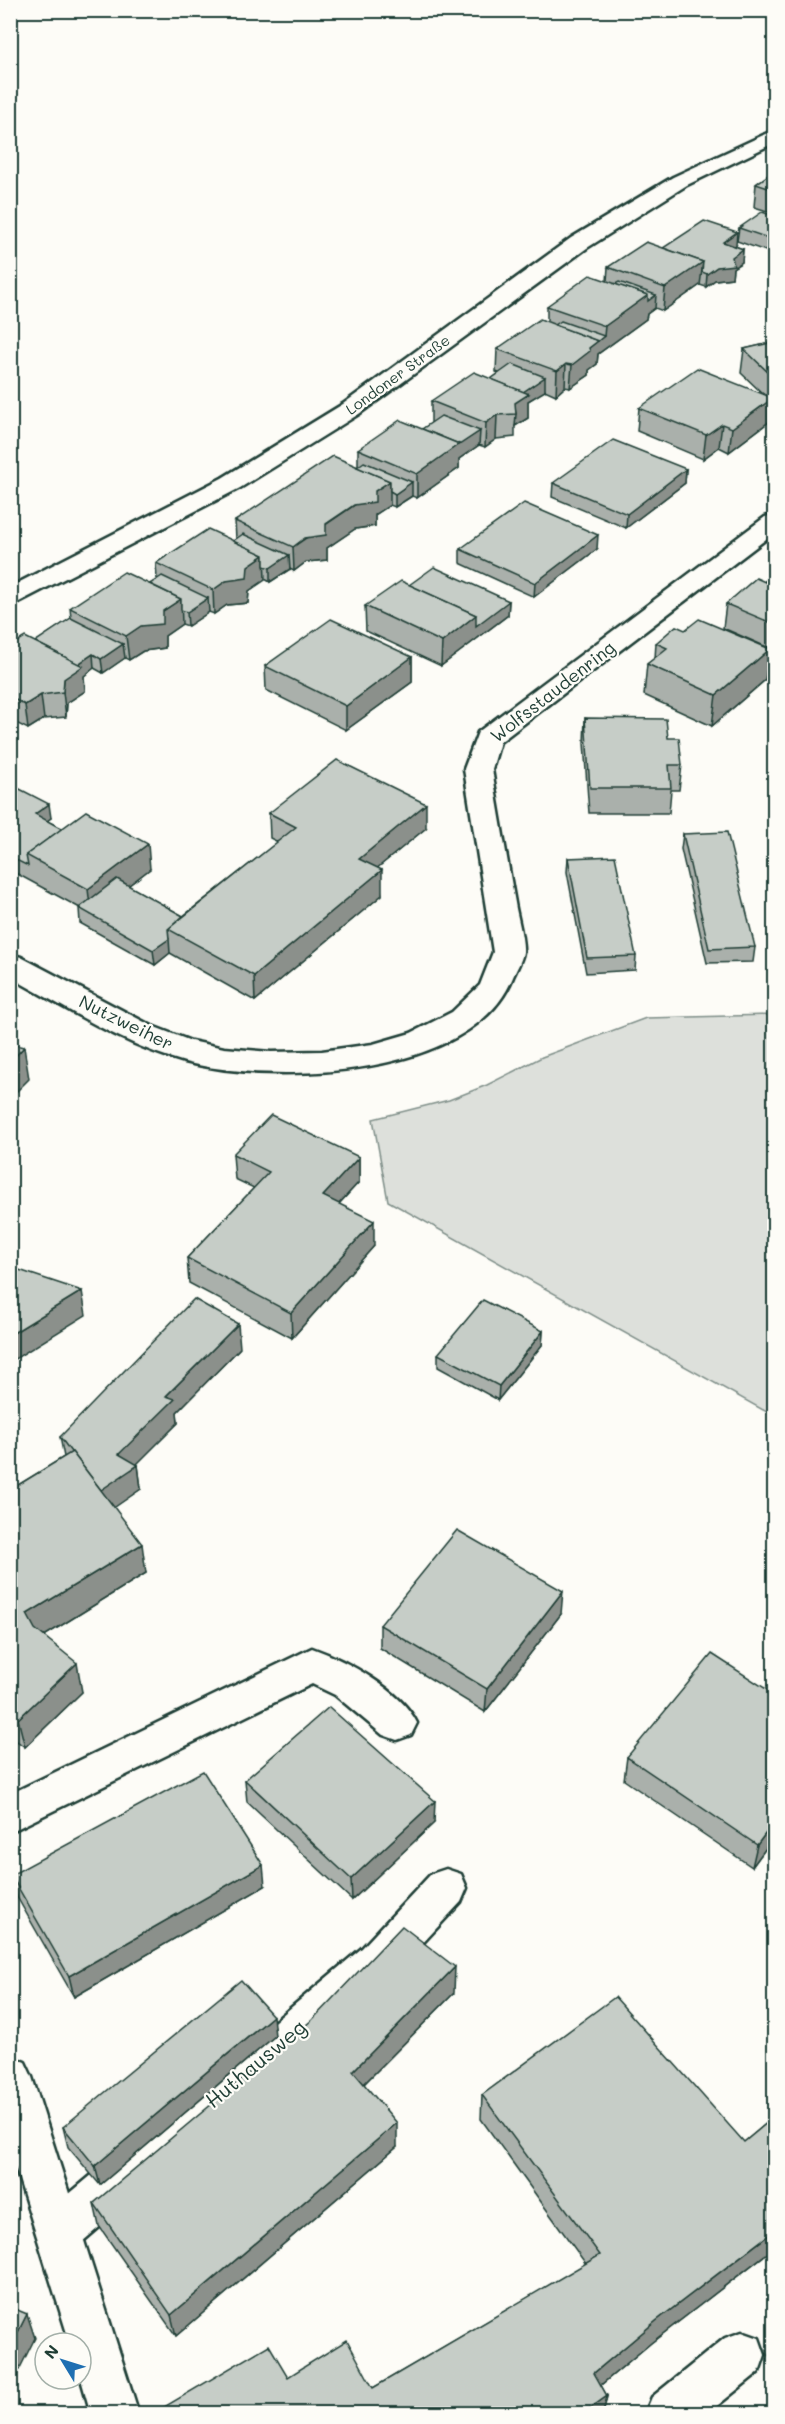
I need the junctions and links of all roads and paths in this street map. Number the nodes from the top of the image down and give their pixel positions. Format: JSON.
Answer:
{"nodes":[{"id":1,"x":774,"y":136,"type":"edge"},
{"id":2,"x":774,"y":522,"type":"edge"},
{"id":3,"x":10,"y":597,"type":"edge"},
{"id":4,"x":10,"y":964,"type":"edge"},
{"id":5,"x":486,"y":1001,"type":"joint"},
{"id":6,"x":398,"y":1723,"type":"dead end"},
{"id":7,"x":10,"y":1814,"type":"edge"},
{"id":8,"x":446,"y":1888,"type":"dead end"},
{"id":9,"x":10,"y":2077,"type":"edge"},
{"id":10,"x":60,"y":2232,"type":"junction"},
{"id":11,"x":742,"y":2355,"type":"dead end"},
{"id":12,"x":115,"y":2414,"type":"edge"},
{"id":13,"x":669,"y":2414,"type":"edge"}],
"edges":[{"from":1,"to":3,"type":"street","name":"Londoner Straße"},
{"from":2,"to":5,"type":"street","name":"Wolfsstaudenring"},
{"from":4,"to":5,"type":"street","name":"Nutzweiher"},
{"from":6,"to":7,"type":"street"},
{"from":8,"to":10,"type":"street","name":"Huthausweg"},
{"from":9,"to":10,"type":"street"},
{"from":10,"to":12,"type":"street"},
{"from":11,"to":13,"type":"street"}]}
